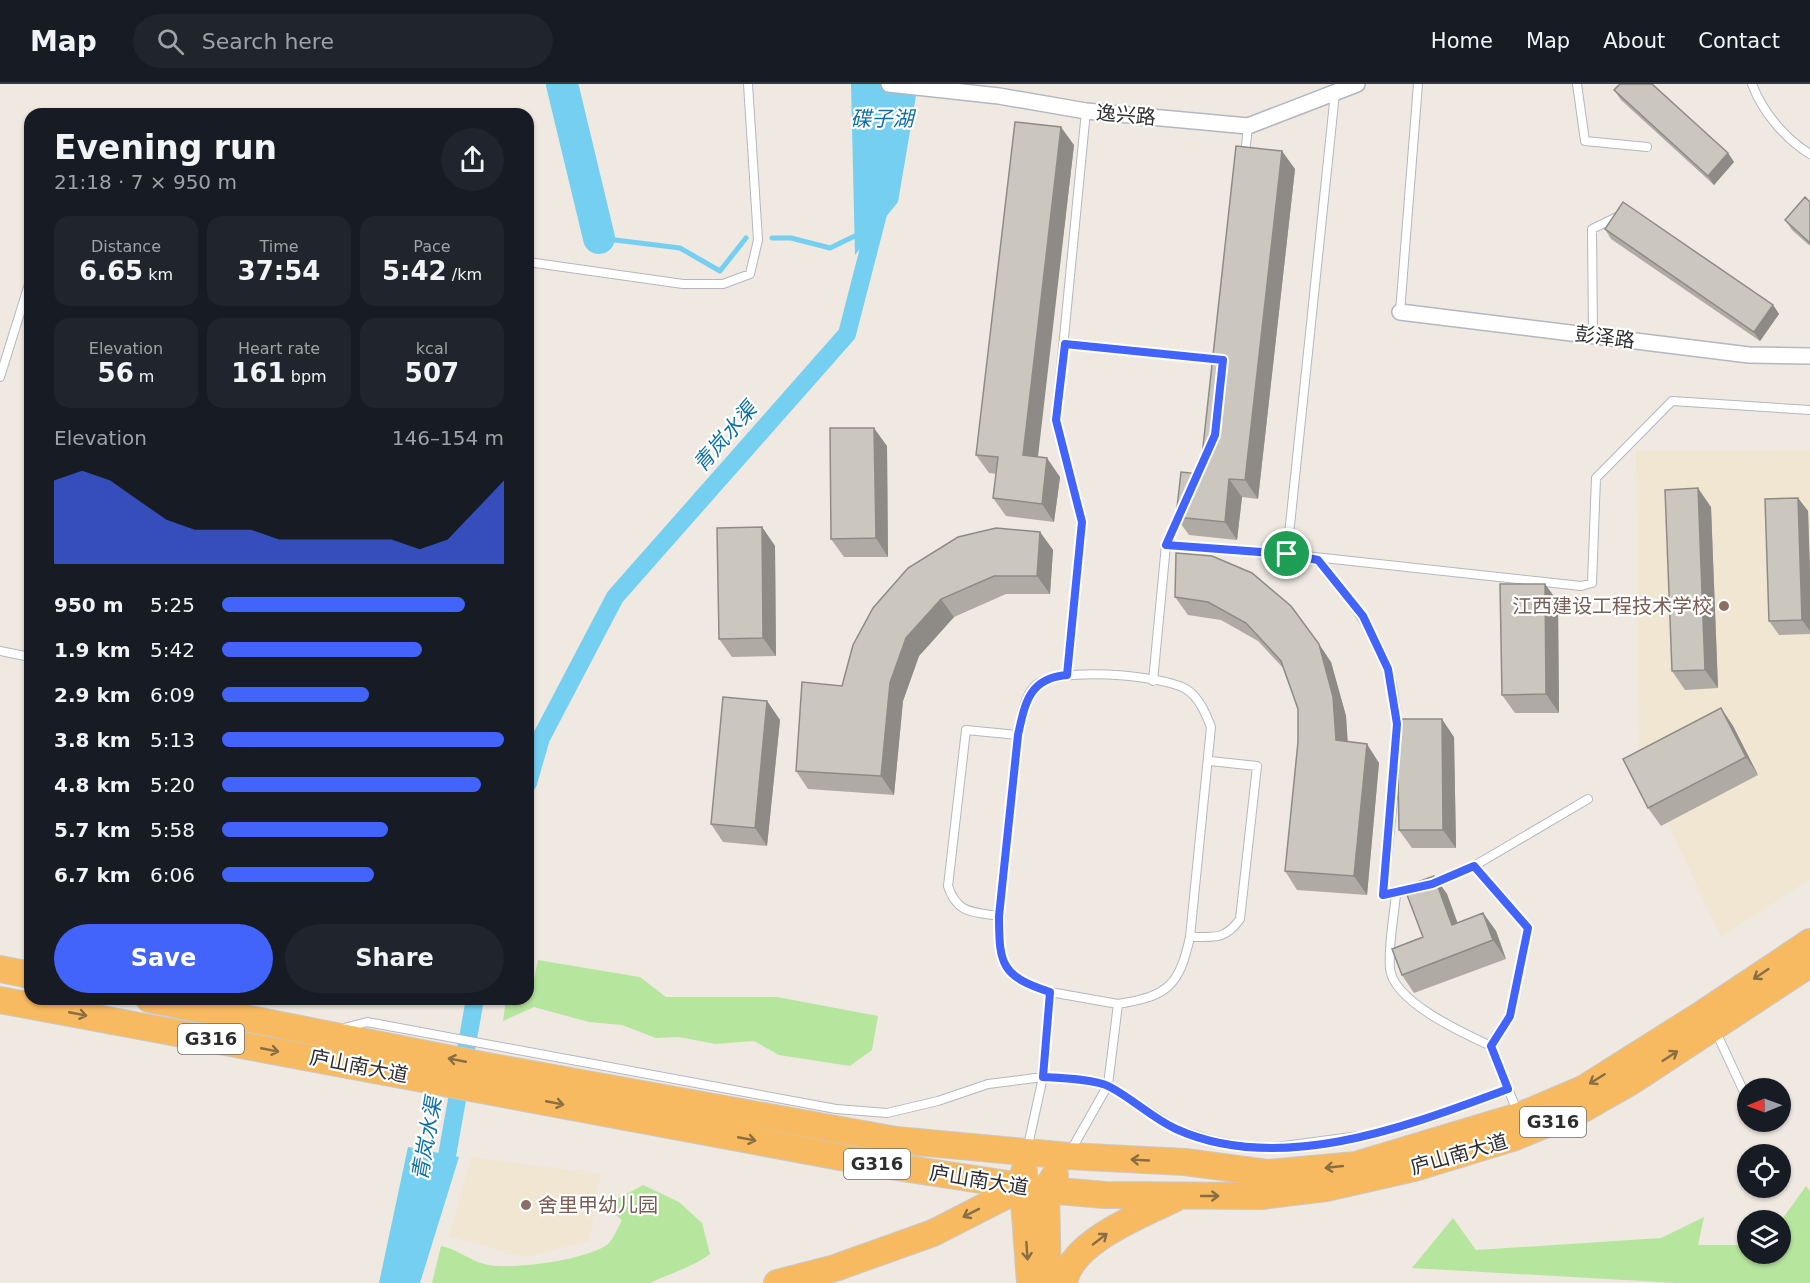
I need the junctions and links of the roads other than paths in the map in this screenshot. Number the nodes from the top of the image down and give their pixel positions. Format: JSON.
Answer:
{"nodes":[{"id":1,"x":748,"y":84,"type":"edge"},
{"id":2,"x":889,"y":84,"type":"edge"},
{"id":3,"x":1357,"y":84,"type":"edge"},
{"id":4,"x":1418,"y":84,"type":"edge"},
{"id":5,"x":1577,"y":84,"type":"edge"},
{"id":6,"x":1752,"y":84,"type":"edge"},
{"id":7,"x":999,"y":90,"type":"edge"},
{"id":8,"x":1335,"y":93,"type":"junction"},
{"id":9,"x":1086,"y":111,"type":"junction"},
{"id":10,"x":1248,"y":126,"type":"junction"},
{"id":11,"x":1647,"y":147,"type":"dead end"},
{"id":12,"x":1810,"y":154,"type":"edge"},
{"id":13,"x":1245,"y":160,"type":"edge"},
{"id":14,"x":1622,"y":215,"type":"edge"},
{"id":15,"x":534,"y":263,"type":"edge"},
{"id":16,"x":24,"y":300,"type":"edge"},
{"id":17,"x":1400,"y":312,"type":"joint"},
{"id":18,"x":1593,"y":336,"type":"junction"},
{"id":19,"x":1065,"y":344,"type":"junction"},
{"id":20,"x":1225,"y":349,"type":"edge"},
{"id":21,"x":1810,"y":356,"type":"edge"},
{"id":22,"x":1223,"y":360,"type":"junction"},
{"id":23,"x":1222,"y":370,"type":"edge"},
{"id":24,"x":0,"y":377,"type":"edge"},
{"id":25,"x":1810,"y":410,"type":"edge"},
{"id":26,"x":1184,"y":505,"type":"edge"},
{"id":27,"x":1166,"y":545,"type":"junction"},
{"id":28,"x":1287,"y":554,"type":"junction"},
{"id":29,"x":0,"y":651,"type":"edge"},
{"id":30,"x":24,"y":656,"type":"edge"},
{"id":31,"x":1067,"y":675,"type":"junction"},
{"id":32,"x":1153,"y":681,"type":"junction"},
{"id":33,"x":1018,"y":735,"type":"junction"},
{"id":34,"x":1210,"y":761,"type":"junction"},
{"id":35,"x":1588,"y":799,"type":"dead end"},
{"id":36,"x":1474,"y":866,"type":"junction"},
{"id":37,"x":1396,"y":894,"type":"junction"},
{"id":38,"x":999,"y":916,"type":"junction"},
{"id":39,"x":1190,"y":937,"type":"junction"},
{"id":40,"x":1810,"y":942,"type":"edge"},
{"id":41,"x":1810,"y":964,"type":"edge"},
{"id":42,"x":0,"y":969,"type":"edge"},
{"id":43,"x":24,"y":974,"type":"edge"},
{"id":44,"x":1050,"y":992,"type":"junction"},
{"id":45,"x":0,"y":1000,"type":"edge"},
{"id":46,"x":24,"y":1003,"type":"edge"},
{"id":47,"x":1118,"y":1004,"type":"junction"},
{"id":48,"x":38,"y":1005,"type":"edge"},
{"id":49,"x":179,"y":1005,"type":"edge"},
{"id":50,"x":1714,"y":1028,"type":"junction"},
{"id":51,"x":1491,"y":1046,"type":"junction"},
{"id":52,"x":426,"y":1056,"type":"junction"},
{"id":53,"x":496,"y":1057,"type":"junction"},
{"id":54,"x":1043,"y":1077,"type":"junction"},
{"id":55,"x":1737,"y":1078,"type":"edge"},
{"id":56,"x":1108,"y":1086,"type":"junction"},
{"id":57,"x":1508,"y":1089,"type":"junction"},
{"id":58,"x":1519,"y":1116,"type":"junction"},
{"id":59,"x":1027,"y":1151,"type":"junction"},
{"id":60,"x":1068,"y":1156,"type":"junction"},
{"id":61,"x":1034,"y":1188,"type":"junction"},
{"id":62,"x":1179,"y":1196,"type":"junction"},
{"id":63,"x":777,"y":1283,"type":"edge"},
{"id":64,"x":1030,"y":1283,"type":"edge"},
{"id":65,"x":1048,"y":1283,"type":"edge"},
{"id":66,"x":1064,"y":1283,"type":"edge"}],
"edges":[{"from":1,"to":15,"type":"lane"},
{"from":2,"to":7,"type":"street","name":"逸兴路"},
{"from":3,"to":8,"type":"street","name":"逸兴路"},
{"from":4,"to":17,"type":"lane"},
{"from":5,"to":11,"type":"lane"},
{"from":6,"to":12,"type":"lane"},
{"from":7,"to":9,"type":"street","name":"逸兴路"},
{"from":8,"to":10,"type":"street","name":"逸兴路"},
{"from":8,"to":28,"type":"lane"},
{"from":9,"to":10,"type":"street","name":"逸兴路"},
{"from":9,"to":19,"type":"lane"},
{"from":10,"to":13,"type":"lane"},
{"from":14,"to":18,"type":"lane"},
{"from":16,"to":24,"type":"lane"},
{"from":17,"to":18,"type":"street","name":"彭泽路"},
{"from":18,"to":21,"type":"street","name":"彭泽路"},
{"from":19,"to":22,"type":"lane"},
{"from":19,"to":31,"type":"lane"},
{"from":20,"to":22,"type":"lane"},
{"from":22,"to":23,"type":"lane"},
{"from":25,"to":28,"type":"lane"},
{"from":26,"to":27,"type":"lane"},
{"from":27,"to":28,"type":"lane"},
{"from":27,"to":32,"type":"lane"},
{"from":28,"to":37,"type":"lane"},
{"from":29,"to":30,"type":"lane"},
{"from":31,"to":32,"type":"lane"},
{"from":31,"to":33,"type":"lane"},
{"from":32,"to":34,"type":"lane"},
{"from":33,"to":38,"type":"lane"},
{"from":33,"to":38,"type":"lane"},
{"from":34,"to":39,"type":"lane"},
{"from":34,"to":39,"type":"lane"},
{"from":35,"to":36,"type":"lane"},
{"from":36,"to":37,"type":"lane"},
{"from":36,"to":51,"type":"lane"},
{"from":37,"to":51,"type":"lane"},
{"from":38,"to":44,"type":"lane"},
{"from":39,"to":47,"type":"lane"},
{"from":40,"to":58,"type":"highway","name":"庐山南大道","number":"G316","one_way":true},
{"from":41,"to":50,"type":"highway","name":"庐山南大道","number":"G316"},
{"from":42,"to":43,"type":"highway"},
{"from":44,"to":47,"type":"lane"},
{"from":44,"to":54,"type":"lane"},
{"from":45,"to":46,"type":"highway","name":"庐山南大道","number":"G316","one_way":true},
{"from":47,"to":56,"type":"lane"},
{"from":48,"to":52,"type":"highway","name":"庐山南大道","number":"G316","one_way":true},
{"from":49,"to":52,"type":"highway","name":"庐山南大道","number":"G316"},
{"from":50,"to":55,"type":"lane"},
{"from":62,"to":50,"type":"highway","name":"庐山南大道","number":"G316","one_way":true},
{"from":51,"to":57,"type":"lane"},
{"from":52,"to":53,"type":"highway","name":"庐山南大道","number":"G316"},
{"from":52,"to":61,"type":"highway","name":"庐山南大道","number":"G316","one_way":true},
{"from":53,"to":54,"type":"lane"},
{"from":53,"to":59,"type":"highway","name":"庐山南大道","number":"G316"},
{"from":54,"to":56,"type":"lane"},
{"from":54,"to":59,"type":"lane"},
{"from":56,"to":57,"type":"lane"},
{"from":56,"to":60,"type":"lane"},
{"from":57,"to":58,"type":"lane"},
{"from":58,"to":60,"type":"highway","name":"庐山南大道","number":"G316","one_way":true},
{"from":59,"to":60,"type":"highway","name":"庐山南大道","number":"G316"},
{"from":59,"to":61,"type":"highway"},
{"from":60,"to":61,"type":"highway"},
{"from":61,"to":62,"type":"highway","name":"庐山南大道","number":"G316"},
{"from":61,"to":63,"type":"highway","one_way":true},
{"from":61,"to":64,"type":"highway","one_way":true},
{"from":61,"to":65,"type":"highway"},
{"from":66,"to":62,"type":"highway","one_way":true}]}
